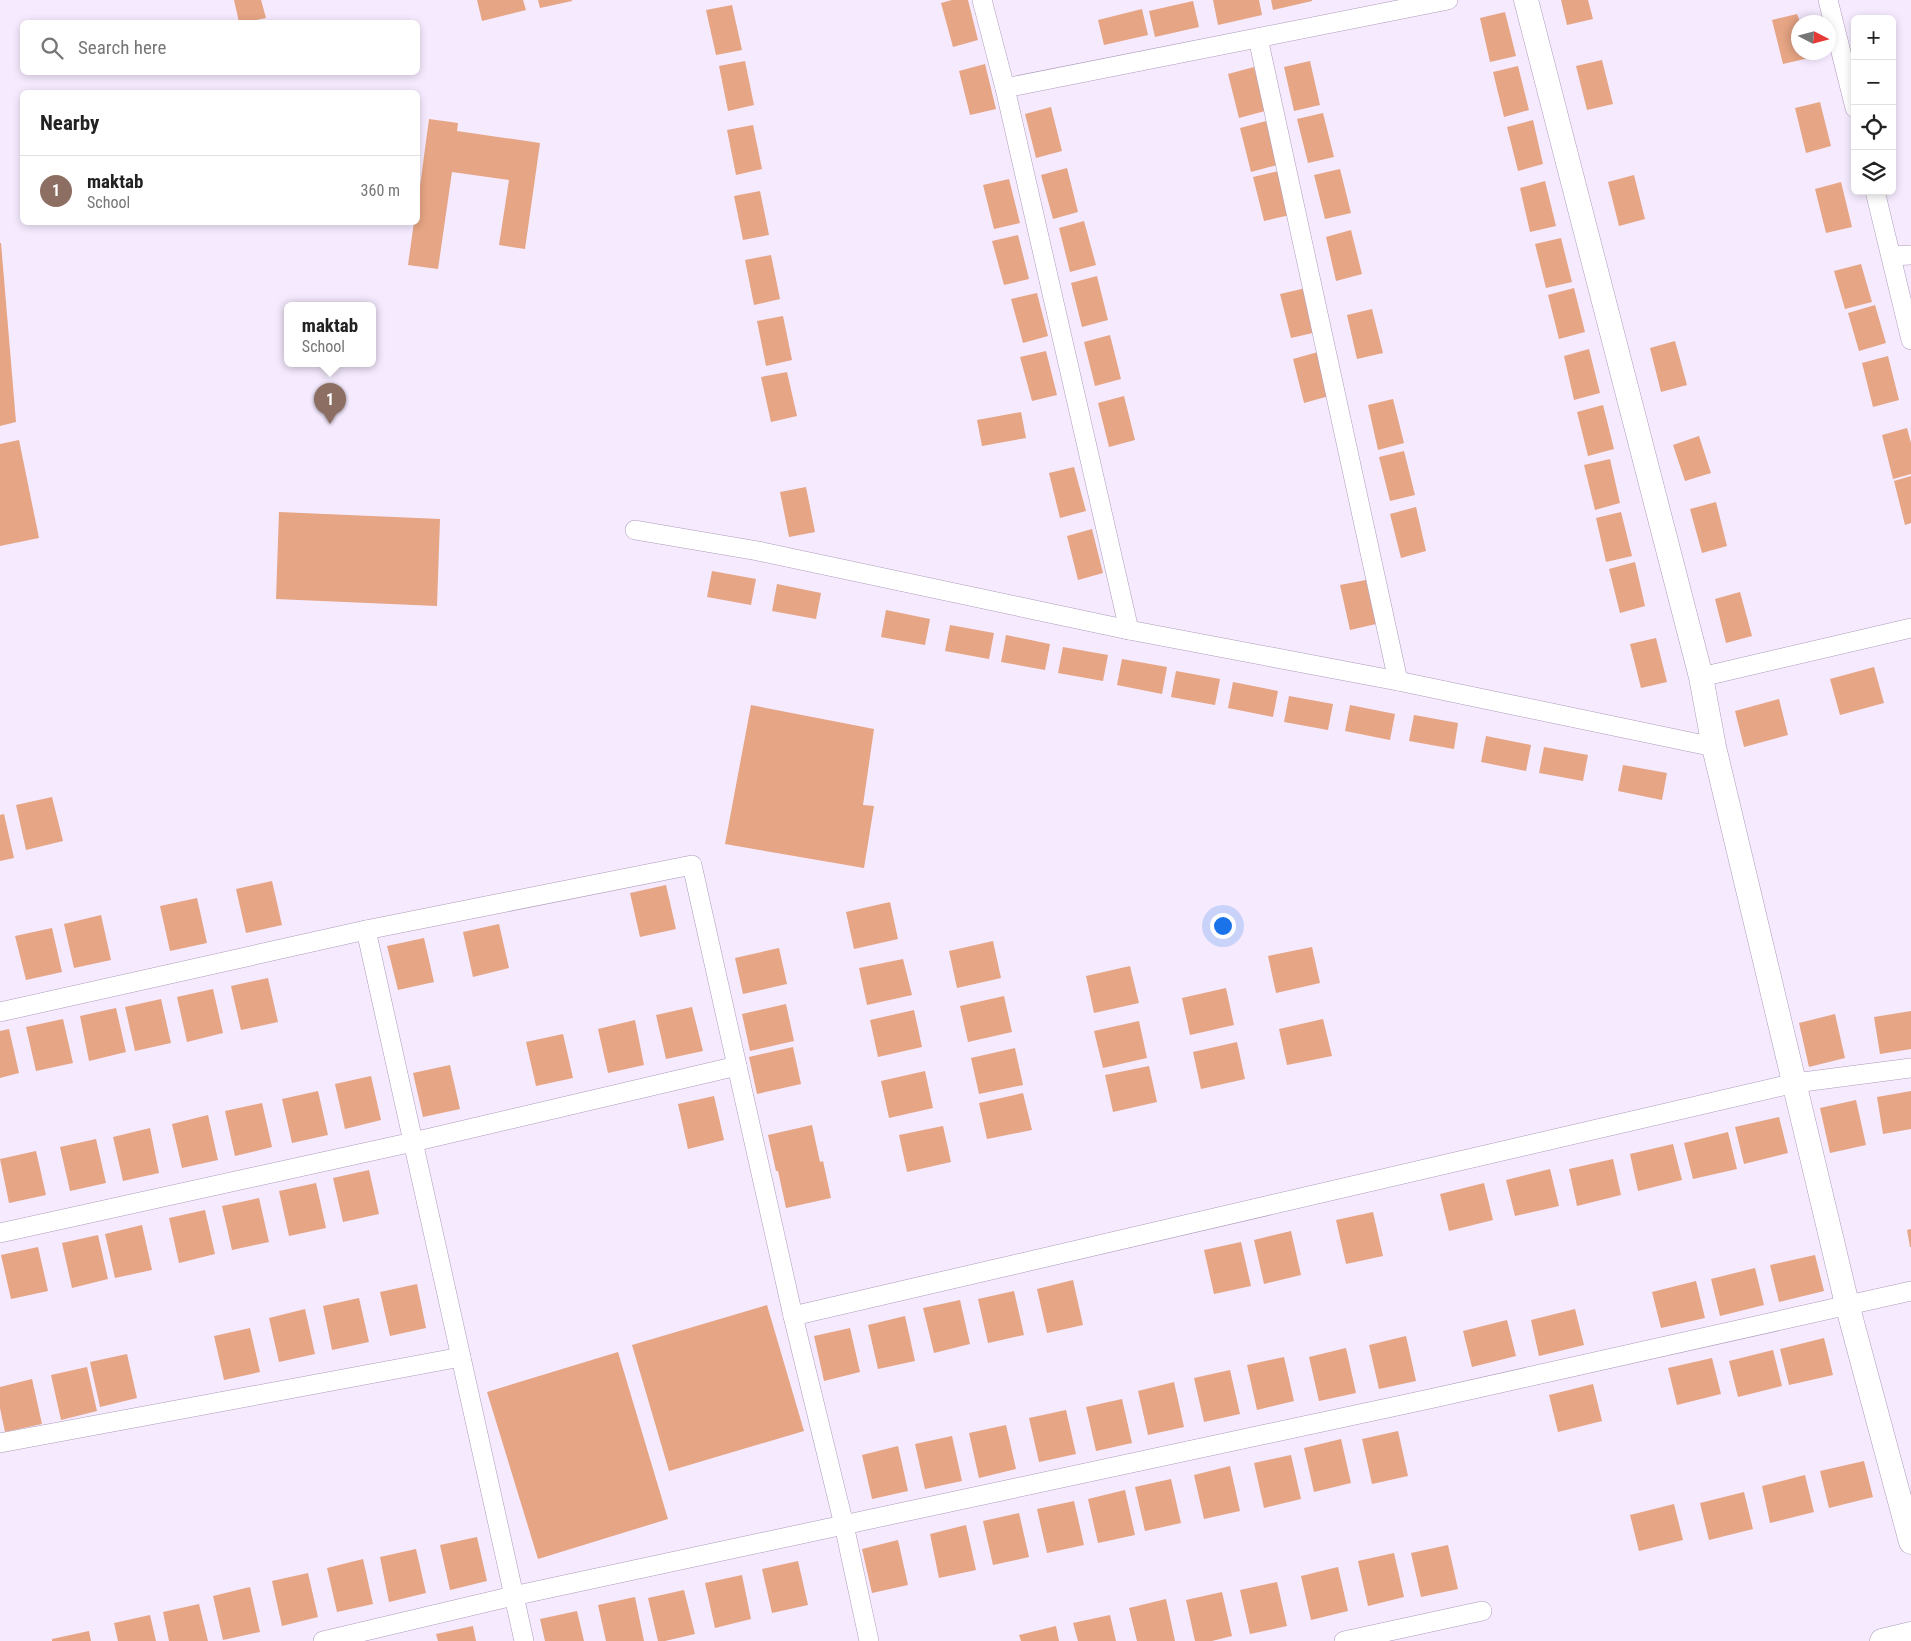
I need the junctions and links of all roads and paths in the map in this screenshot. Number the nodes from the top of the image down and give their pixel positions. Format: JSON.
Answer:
{"nodes":[{"id":1,"x":982,"y":0,"type":"edge"},
{"id":2,"x":1448,"y":0,"type":"edge"},
{"id":3,"x":1526,"y":0,"type":"edge"},
{"id":4,"x":1828,"y":0,"type":"edge"},
{"id":5,"x":1258,"y":38,"type":"junction"},
{"id":6,"x":1005,"y":88,"type":"junction"},
{"id":7,"x":1854,"y":105,"type":"edge"},
{"id":8,"x":1876,"y":195,"type":"edge"},
{"id":9,"x":1911,"y":255,"type":"edge"},
{"id":10,"x":1891,"y":256,"type":"junction"},
{"id":11,"x":1911,"y":340,"type":"edge"},
{"id":12,"x":635,"y":530,"type":"dead end"},
{"id":13,"x":1911,"y":628,"type":"edge"},
{"id":14,"x":1129,"y":630,"type":"junction"},
{"id":15,"x":1701,"y":677,"type":"junction"},
{"id":16,"x":1398,"y":681,"type":"junction"},
{"id":17,"x":1714,"y":747,"type":"junction"},
{"id":18,"x":366,"y":930,"type":"junction"},
{"id":19,"x":0,"y":1012,"type":"edge"},
{"id":20,"x":737,"y":1066,"type":"junction"},
{"id":21,"x":1911,"y":1068,"type":"edge"},
{"id":22,"x":1795,"y":1083,"type":"junction"},
{"id":23,"x":413,"y":1142,"type":"junction"},
{"id":24,"x":0,"y":1233,"type":"edge"},
{"id":25,"x":1911,"y":1291,"type":"edge"},
{"id":26,"x":1847,"y":1304,"type":"junction"},
{"id":27,"x":793,"y":1316,"type":"junction"},
{"id":28,"x":460,"y":1357,"type":"junction"},
{"id":29,"x":0,"y":1444,"type":"edge"},
{"id":30,"x":844,"y":1525,"type":"junction"},
{"id":31,"x":1911,"y":1542,"type":"edge"},
{"id":32,"x":513,"y":1596,"type":"junction"},
{"id":33,"x":1482,"y":1611,"type":"dead end"},
{"id":34,"x":1911,"y":1634,"type":"edge"},
{"id":35,"x":323,"y":1641,"type":"edge"},
{"id":36,"x":524,"y":1641,"type":"edge"},
{"id":37,"x":869,"y":1641,"type":"edge"},
{"id":38,"x":1344,"y":1641,"type":"edge"},
{"id":39,"x":1882,"y":1641,"type":"edge"}],
"edges":[{"from":1,"to":6,"type":"street"},
{"from":2,"to":5,"type":"street"},
{"from":3,"to":15,"type":"street"},
{"from":4,"to":7,"type":"street"},
{"from":5,"to":6,"type":"street"},
{"from":5,"to":16,"type":"street"},
{"from":6,"to":14,"type":"street"},
{"from":8,"to":10,"type":"street"},
{"from":9,"to":10,"type":"street"},
{"from":10,"to":11,"type":"street"},
{"from":12,"to":14,"type":"street"},
{"from":13,"to":15,"type":"street"},
{"from":14,"to":16,"type":"street"},
{"from":15,"to":17,"type":"street"},
{"from":16,"to":17,"type":"street"},
{"from":17,"to":22,"type":"street"},
{"from":18,"to":19,"type":"street"},
{"from":18,"to":20,"type":"street"},
{"from":18,"to":23,"type":"street"},
{"from":20,"to":23,"type":"street"},
{"from":20,"to":27,"type":"street"},
{"from":21,"to":22,"type":"street"},
{"from":22,"to":26,"type":"street"},
{"from":22,"to":27,"type":"street"},
{"from":23,"to":24,"type":"street"},
{"from":23,"to":28,"type":"street"},
{"from":25,"to":26,"type":"street"},
{"from":26,"to":30,"type":"street"},
{"from":26,"to":31,"type":"street"},
{"from":27,"to":30,"type":"street"},
{"from":28,"to":29,"type":"street"},
{"from":28,"to":32,"type":"street"},
{"from":30,"to":32,"type":"street"},
{"from":30,"to":37,"type":"street"},
{"from":32,"to":35,"type":"street"},
{"from":32,"to":36,"type":"street"},
{"from":33,"to":38,"type":"street"},
{"from":34,"to":39,"type":"street"}]}
